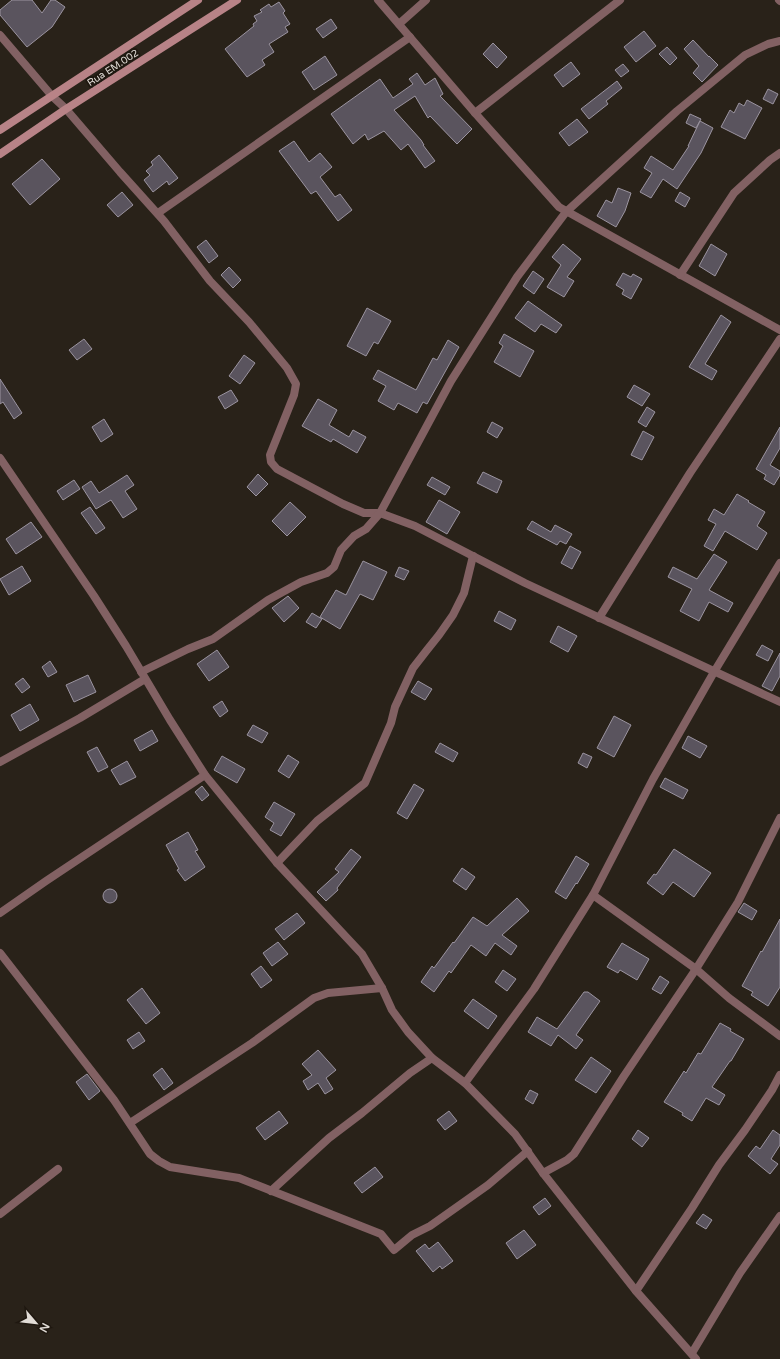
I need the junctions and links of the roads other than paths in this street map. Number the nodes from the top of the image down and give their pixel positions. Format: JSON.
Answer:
{"nodes":[{"id":1,"x":198,"y":0,"type":"edge"},
{"id":2,"x":237,"y":0,"type":"edge"},
{"id":3,"x":378,"y":0,"type":"edge"},
{"id":4,"x":426,"y":0,"type":"edge"},
{"id":5,"x":620,"y":0,"type":"edge"},
{"id":6,"x":399,"y":24,"type":"junction"},
{"id":7,"x":0,"y":35,"type":"edge"},
{"id":8,"x":410,"y":37,"type":"junction"},
{"id":9,"x":780,"y":41,"type":"edge"},
{"id":10,"x":52,"y":96,"type":"junction"},
{"id":11,"x":66,"y":109,"type":"junction"},
{"id":12,"x":475,"y":113,"type":"junction"},
{"id":13,"x":0,"y":130,"type":"edge"},
{"id":14,"x":780,"y":153,"type":"edge"},
{"id":15,"x":0,"y":154,"type":"edge"},
{"id":16,"x":566,"y":212,"type":"junction"},
{"id":17,"x":158,"y":213,"type":"junction"},
{"id":18,"x":680,"y":275,"type":"junction"},
{"id":19,"x":780,"y":330,"type":"edge"},
{"id":20,"x":780,"y":339,"type":"edge"},
{"id":21,"x":0,"y":458,"type":"edge"},
{"id":22,"x":380,"y":513,"type":"junction"},
{"id":23,"x":473,"y":556,"type":"junction"},
{"id":24,"x":780,"y":562,"type":"edge"},
{"id":25,"x":599,"y":618,"type":"junction"},
{"id":26,"x":714,"y":672,"type":"junction"},
{"id":27,"x":143,"y":675,"type":"junction"},
{"id":28,"x":780,"y":702,"type":"edge"},
{"id":29,"x":0,"y":762,"type":"edge"},
{"id":30,"x":205,"y":775,"type":"junction"},
{"id":31,"x":780,"y":818,"type":"edge"},
{"id":32,"x":277,"y":863,"type":"junction"},
{"id":33,"x":593,"y":896,"type":"junction"},
{"id":34,"x":0,"y":913,"type":"edge"},
{"id":35,"x":0,"y":953,"type":"edge"},
{"id":36,"x":696,"y":969,"type":"junction"},
{"id":37,"x":382,"y":988,"type":"junction"},
{"id":38,"x":780,"y":1036,"type":"edge"},
{"id":39,"x":432,"y":1058,"type":"junction"},
{"id":40,"x":780,"y":1075,"type":"edge"},
{"id":41,"x":465,"y":1083,"type":"junction"},
{"id":42,"x":130,"y":1123,"type":"junction"},
{"id":43,"x":528,"y":1151,"type":"junction"},
{"id":44,"x":58,"y":1169,"type":"dead end"},
{"id":45,"x":543,"y":1173,"type":"junction"},
{"id":46,"x":271,"y":1191,"type":"junction"},
{"id":47,"x":0,"y":1214,"type":"edge"},
{"id":48,"x":780,"y":1216,"type":"edge"},
{"id":49,"x":636,"y":1291,"type":"junction"},
{"id":50,"x":694,"y":1356,"type":"edge"}],
"edges":[{"from":1,"to":10,"type":"street","name":"Rua EM.002"},
{"from":2,"to":11,"type":"street","name":"Rua EM.002"},
{"from":3,"to":6,"type":"street"},
{"from":4,"to":6,"type":"street"},
{"from":5,"to":12,"type":"street"},
{"from":6,"to":8,"type":"street"},
{"from":7,"to":10,"type":"street"},
{"from":8,"to":12,"type":"street"},
{"from":8,"to":17,"type":"street"},
{"from":9,"to":16,"type":"street"},
{"from":10,"to":11,"type":"street"},
{"from":10,"to":13,"type":"street","name":"Rua EM.002"},
{"from":11,"to":15,"type":"street","name":"Rua EM.002"},
{"from":11,"to":17,"type":"street"},
{"from":12,"to":16,"type":"street"},
{"from":14,"to":18,"type":"street"},
{"from":16,"to":18,"type":"street"},
{"from":16,"to":22,"type":"street"},
{"from":17,"to":22,"type":"street"},
{"from":18,"to":19,"type":"street"},
{"from":20,"to":25,"type":"street"},
{"from":21,"to":27,"type":"street"},
{"from":22,"to":23,"type":"street"},
{"from":22,"to":27,"type":"street"},
{"from":23,"to":25,"type":"street"},
{"from":23,"to":32,"type":"street"},
{"from":24,"to":26,"type":"street"},
{"from":25,"to":26,"type":"street"},
{"from":26,"to":28,"type":"street"},
{"from":26,"to":33,"type":"street"},
{"from":27,"to":29,"type":"street"},
{"from":27,"to":30,"type":"street"},
{"from":30,"to":32,"type":"street"},
{"from":30,"to":34,"type":"street"},
{"from":31,"to":36,"type":"street"},
{"from":32,"to":37,"type":"street"},
{"from":33,"to":36,"type":"street"},
{"from":33,"to":41,"type":"street"},
{"from":35,"to":42,"type":"street"},
{"from":36,"to":38,"type":"street"},
{"from":36,"to":45,"type":"street"},
{"from":37,"to":39,"type":"street"},
{"from":37,"to":42,"type":"street"},
{"from":39,"to":41,"type":"street"},
{"from":39,"to":46,"type":"street"},
{"from":40,"to":49,"type":"street"},
{"from":41,"to":43,"type":"street"},
{"from":42,"to":46,"type":"street"},
{"from":43,"to":45,"type":"street"},
{"from":43,"to":46,"type":"street"},
{"from":44,"to":47,"type":"street"},
{"from":45,"to":49,"type":"street"},
{"from":48,"to":50,"type":"street"},
{"from":49,"to":50,"type":"street"}]}
